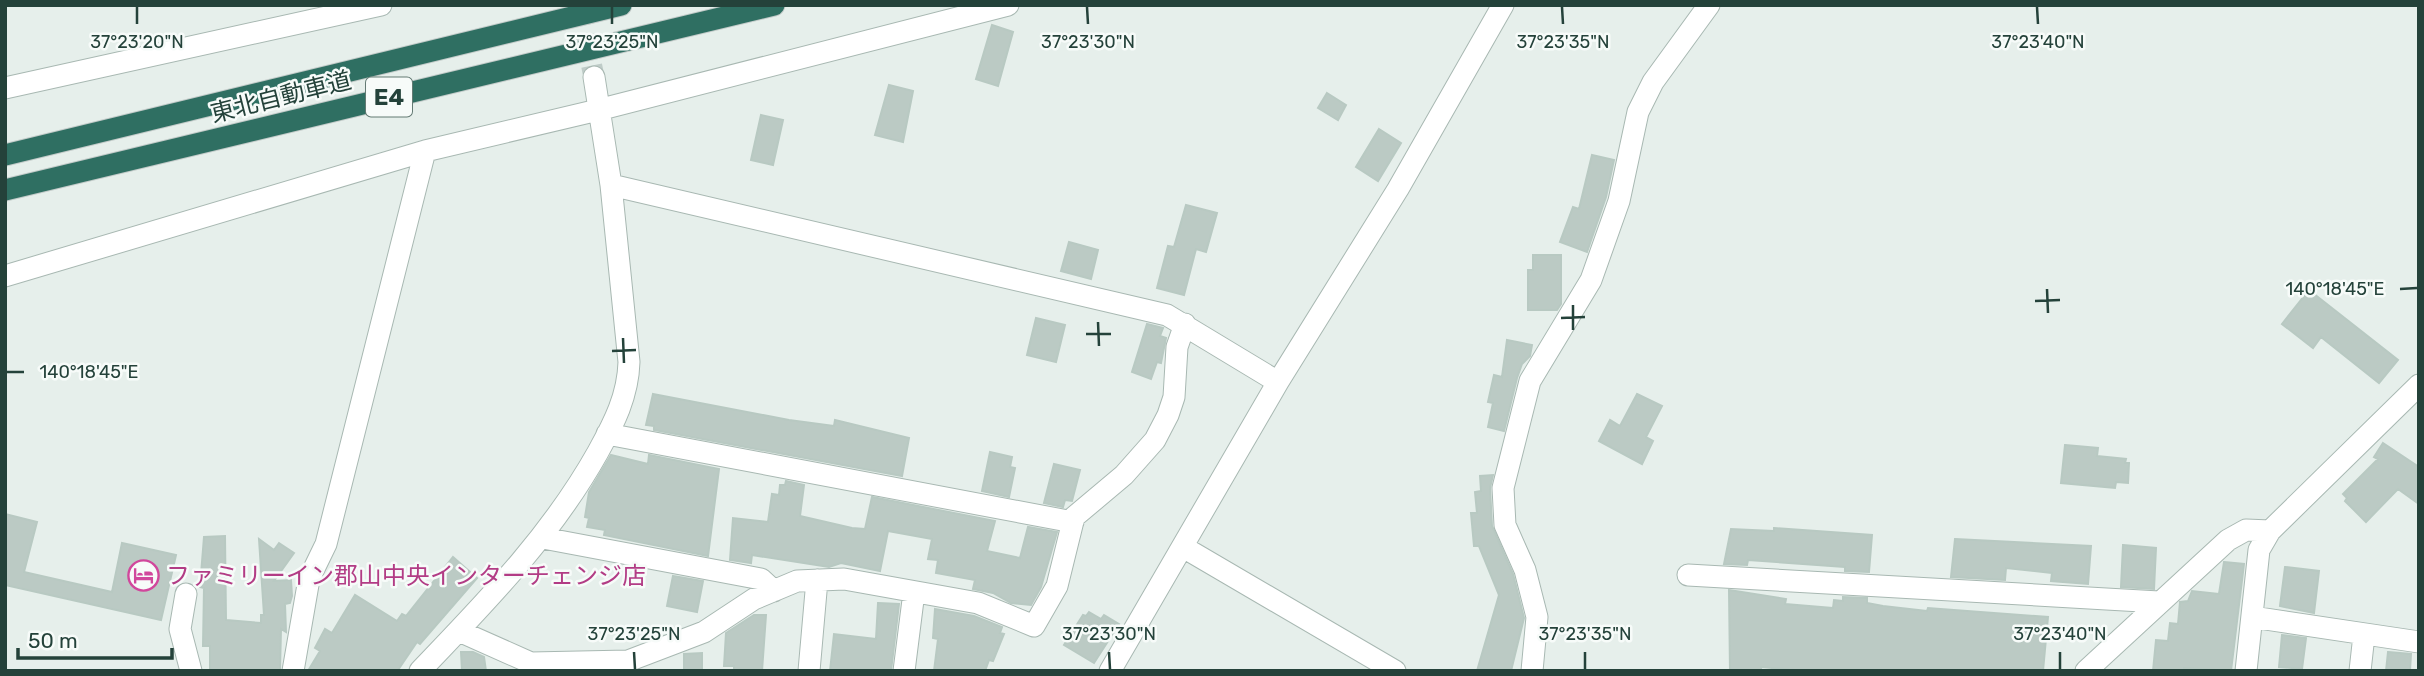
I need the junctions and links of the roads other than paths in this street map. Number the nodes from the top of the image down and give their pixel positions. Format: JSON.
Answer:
{"nodes":[{"id":1,"x":381,"y":5,"type":"edge"},
{"id":2,"x":621,"y":5,"type":"edge"},
{"id":3,"x":774,"y":5,"type":"edge"},
{"id":4,"x":1009,"y":5,"type":"edge"},
{"id":5,"x":1503,"y":5,"type":"edge"},
{"id":6,"x":1709,"y":5,"type":"edge"},
{"id":7,"x":594,"y":77,"type":"tunnel mouth"},
{"id":8,"x":5,"y":88,"type":"edge"},
{"id":9,"x":598,"y":110,"type":"junction"},
{"id":10,"x":425,"y":151,"type":"junction"},
{"id":11,"x":5,"y":155,"type":"edge"},
{"id":12,"x":611,"y":185,"type":"junction"},
{"id":13,"x":5,"y":190,"type":"edge"},
{"id":14,"x":5,"y":276,"type":"edge"},
{"id":15,"x":1185,"y":324,"type":"junction"},
{"id":16,"x":1278,"y":382,"type":"junction"},
{"id":17,"x":2419,"y":385,"type":"edge"},
{"id":18,"x":607,"y":434,"type":"junction"},
{"id":19,"x":1073,"y":522,"type":"junction"},
{"id":20,"x":2270,"y":531,"type":"junction"},
{"id":21,"x":543,"y":538,"type":"junction"},
{"id":22,"x":1183,"y":547,"type":"junction"},
{"id":23,"x":1688,"y":575,"type":"dead end"},
{"id":24,"x":817,"y":580,"type":"junction"},
{"id":25,"x":774,"y":591,"type":"junction"},
{"id":26,"x":914,"y":592,"type":"junction"},
{"id":27,"x":186,"y":594,"type":"dead end"},
{"id":28,"x":2159,"y":602,"type":"junction"},
{"id":29,"x":2252,"y":617,"type":"junction"},
{"id":30,"x":459,"y":631,"type":"junction"},
{"id":31,"x":2364,"y":635,"type":"junction"},
{"id":32,"x":2419,"y":642,"type":"edge"},
{"id":33,"x":651,"y":661,"type":"edge"},
{"id":34,"x":505,"y":662,"type":"edge"},
{"id":35,"x":430,"y":666,"type":"edge"},
{"id":36,"x":191,"y":671,"type":"edge"},
{"id":37,"x":293,"y":671,"type":"edge"},
{"id":38,"x":809,"y":671,"type":"edge"},
{"id":39,"x":904,"y":671,"type":"edge"},
{"id":40,"x":1110,"y":671,"type":"edge"},
{"id":41,"x":1395,"y":671,"type":"edge"},
{"id":42,"x":1532,"y":671,"type":"edge"},
{"id":43,"x":2086,"y":671,"type":"edge"},
{"id":44,"x":2246,"y":671,"type":"edge"},
{"id":45,"x":2360,"y":671,"type":"edge"}],
"edges":[{"from":1,"to":8,"type":"street"},
{"from":2,"to":11,"type":"highway","name":"東北自動車道","number":"E4"},
{"from":3,"to":13,"type":"highway","name":"東北自動車道","number":"E4"},
{"from":4,"to":9,"type":"street"},
{"from":5,"to":16,"type":"street"},
{"from":6,"to":42,"type":"street"},
{"from":7,"to":9,"type":"street"},
{"from":9,"to":10,"type":"street"},
{"from":9,"to":12,"type":"street"},
{"from":10,"to":14,"type":"street"},
{"from":10,"to":37,"type":"street"},
{"from":12,"to":15,"type":"street"},
{"from":12,"to":18,"type":"street"},
{"from":15,"to":16,"type":"street"},
{"from":15,"to":19,"type":"street"},
{"from":16,"to":22,"type":"street"},
{"from":17,"to":20,"type":"street"},
{"from":18,"to":19,"type":"street"},
{"from":18,"to":21,"type":"street"},
{"from":19,"to":26,"type":"street"},
{"from":20,"to":28,"type":"street"},
{"from":20,"to":29,"type":"street"},
{"from":21,"to":25,"type":"street"},
{"from":21,"to":30,"type":"street"},
{"from":22,"to":40,"type":"street"},
{"from":22,"to":41,"type":"street"},
{"from":23,"to":28,"type":"street"},
{"from":24,"to":25,"type":"street"},
{"from":24,"to":26,"type":"street"},
{"from":24,"to":38,"type":"street"},
{"from":25,"to":33,"type":"street"},
{"from":26,"to":39,"type":"street"},
{"from":27,"to":36,"type":"street"},
{"from":28,"to":43,"type":"street"},
{"from":29,"to":31,"type":"street"},
{"from":29,"to":44,"type":"street"},
{"from":30,"to":34,"type":"street"},
{"from":30,"to":35,"type":"street"},
{"from":31,"to":32,"type":"street"},
{"from":31,"to":45,"type":"street"},
{"from":33,"to":34,"type":"street"}]}
